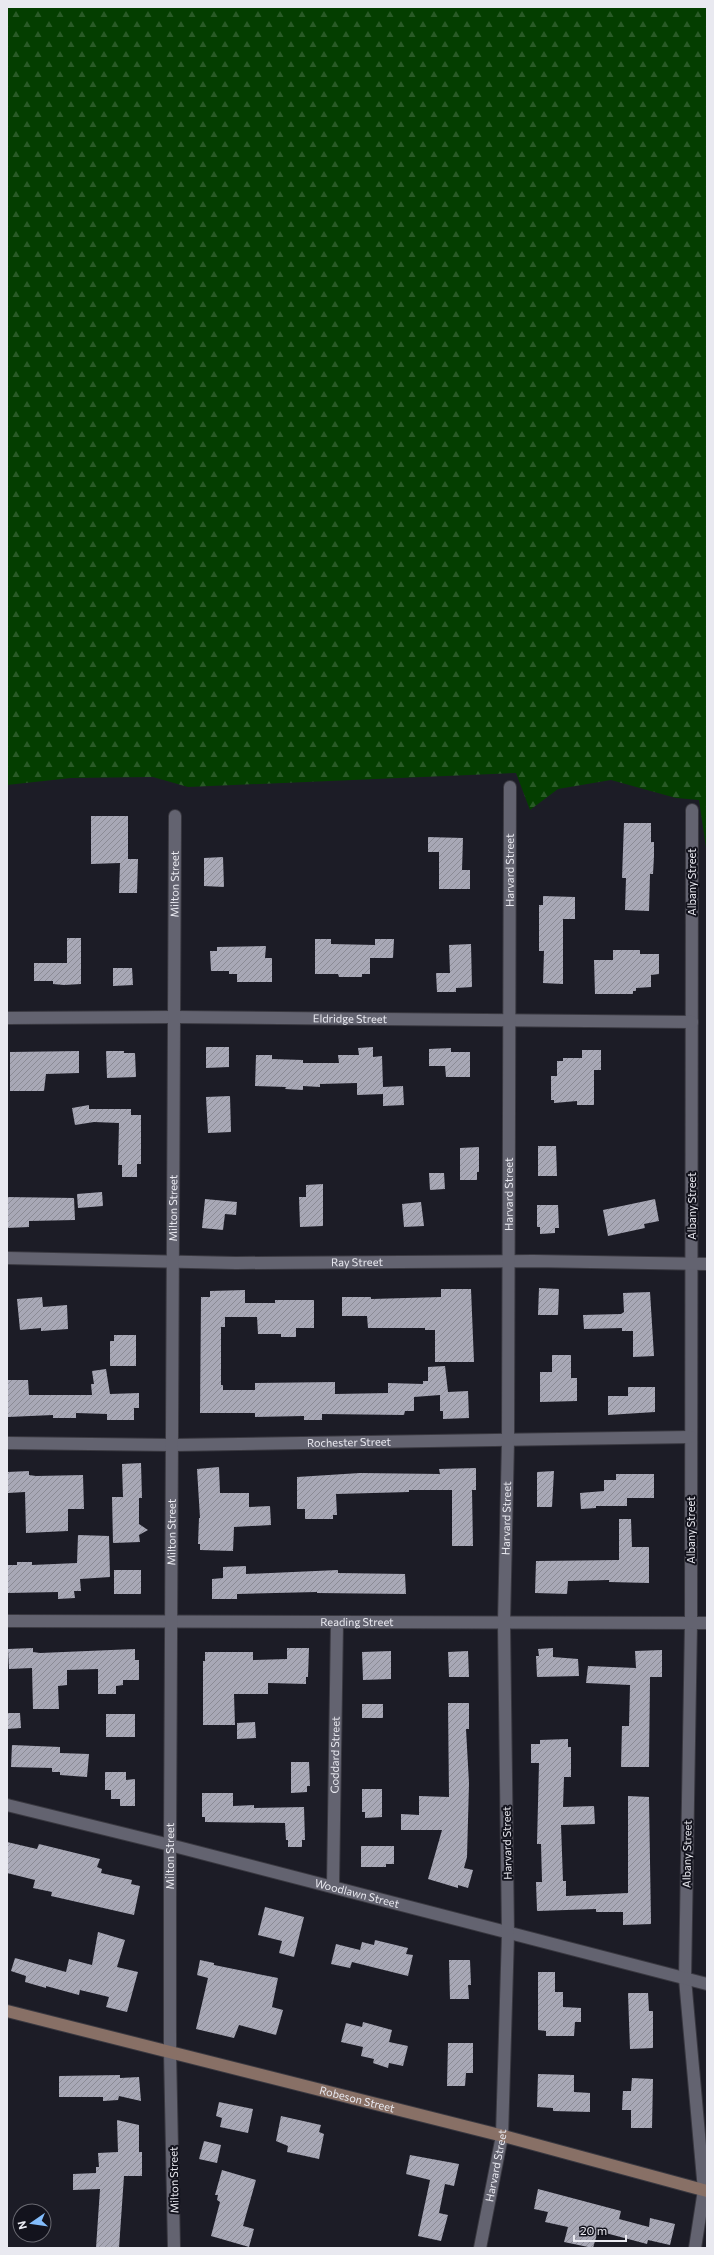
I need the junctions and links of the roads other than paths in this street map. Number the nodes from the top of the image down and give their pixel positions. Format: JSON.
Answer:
{"nodes":[{"id":1,"x":510,"y":787,"type":"dead end"},
{"id":2,"x":692,"y":810,"type":"dead end"},
{"id":3,"x":175,"y":816,"type":"dead end"},
{"id":4,"x":174,"y":1017,"type":"junction"},
{"id":5,"x":7,"y":1018,"type":"edge"},
{"id":6,"x":509,"y":1020,"type":"junction"},
{"id":7,"x":692,"y":1022,"type":"junction"},
{"id":8,"x":7,"y":1258,"type":"edge"},
{"id":9,"x":507,"y":1261,"type":"junction"},
{"id":10,"x":173,"y":1262,"type":"junction"},
{"id":11,"x":692,"y":1264,"type":"junction"},
{"id":12,"x":707,"y":1264,"type":"edge"},
{"id":13,"x":691,"y":1437,"type":"junction"},
{"id":14,"x":508,"y":1441,"type":"junction"},
{"id":15,"x":7,"y":1443,"type":"edge"},
{"id":16,"x":173,"y":1444,"type":"junction"},
{"id":17,"x":7,"y":1621,"type":"edge"},
{"id":18,"x":173,"y":1622,"type":"junction"},
{"id":19,"x":337,"y":1622,"type":"junction"},
{"id":20,"x":504,"y":1623,"type":"junction"},
{"id":21,"x":691,"y":1624,"type":"junction"},
{"id":22,"x":707,"y":1624,"type":"edge"},
{"id":23,"x":7,"y":1805,"type":"edge"},
{"id":24,"x":170,"y":1844,"type":"junction"},
{"id":25,"x":333,"y":1887,"type":"junction"},
{"id":26,"x":508,"y":1934,"type":"junction"},
{"id":27,"x":685,"y":1979,"type":"junction"},
{"id":28,"x":707,"y":1984,"type":"edge"},
{"id":29,"x":7,"y":2011,"type":"edge"},
{"id":30,"x":170,"y":2052,"type":"junction"},
{"id":31,"x":502,"y":2136,"type":"junction"},
{"id":32,"x":706,"y":2190,"type":"edge"},
{"id":33,"x":174,"y":2248,"type":"edge"},
{"id":34,"x":480,"y":2248,"type":"edge"},
{"id":35,"x":695,"y":2248,"type":"edge"}],
"edges":[{"from":1,"to":6,"type":"street","name":"Harvard Street"},
{"from":2,"to":7,"type":"street","name":"Albany Street"},
{"from":3,"to":4,"type":"street","name":"Milton Street"},
{"from":4,"to":5,"type":"street","name":"Eldridge Street"},
{"from":4,"to":6,"type":"street","name":"Eldridge Street"},
{"from":4,"to":10,"type":"street","name":"Milton Street"},
{"from":6,"to":7,"type":"street","name":"Eldridge Street"},
{"from":6,"to":9,"type":"street","name":"Harvard Street"},
{"from":7,"to":11,"type":"street","name":"Albany Street"},
{"from":8,"to":10,"type":"street","name":"Ray Street"},
{"from":9,"to":10,"type":"street","name":"Ray Street"},
{"from":9,"to":11,"type":"street","name":"Ray Street"},
{"from":9,"to":14,"type":"street","name":"Harvard Street"},
{"from":10,"to":16,"type":"street","name":"Milton Street"},
{"from":11,"to":12,"type":"street","name":"Ray Street"},
{"from":11,"to":13,"type":"street","name":"Albany Street"},
{"from":13,"to":14,"type":"street","name":"Rochester Street"},
{"from":13,"to":21,"type":"street","name":"Albany Street"},
{"from":14,"to":16,"type":"street","name":"Rochester Street"},
{"from":14,"to":20,"type":"street","name":"Harvard Street"},
{"from":15,"to":16,"type":"street","name":"Rochester Street"},
{"from":16,"to":18,"type":"street","name":"Milton Street"},
{"from":17,"to":18,"type":"street","name":"Reading Street"},
{"from":18,"to":19,"type":"street","name":"Reading Street"},
{"from":18,"to":24,"type":"street","name":"Milton Street"},
{"from":19,"to":20,"type":"street","name":"Reading Street"},
{"from":19,"to":25,"type":"street","name":"Goddard Street"},
{"from":20,"to":21,"type":"street","name":"Reading Street"},
{"from":20,"to":26,"type":"street","name":"Harvard Street"},
{"from":21,"to":22,"type":"street","name":"Reading Street"},
{"from":21,"to":27,"type":"street","name":"Albany Street"},
{"from":23,"to":24,"type":"street","name":"Woodlawn Street"},
{"from":24,"to":25,"type":"street","name":"Woodlawn Street"},
{"from":24,"to":30,"type":"street","name":"Milton Street"},
{"from":25,"to":26,"type":"street","name":"Woodlawn Street"},
{"from":26,"to":27,"type":"street","name":"Woodlawn Street"},
{"from":26,"to":31,"type":"street","name":"Harvard Street"},
{"from":27,"to":28,"type":"street","name":"Woodlawn Street"},
{"from":27,"to":32,"type":"street","name":"Albany Street"},
{"from":29,"to":30,"type":"main road","name":"Robeson Street"},
{"from":30,"to":31,"type":"main road","name":"Robeson Street"},
{"from":30,"to":33,"type":"street","name":"Milton Street"},
{"from":31,"to":32,"type":"main road","name":"Robeson Street"},
{"from":31,"to":34,"type":"street","name":"Harvard Street"},
{"from":32,"to":35,"type":"street","name":"Albany Street"}]}
